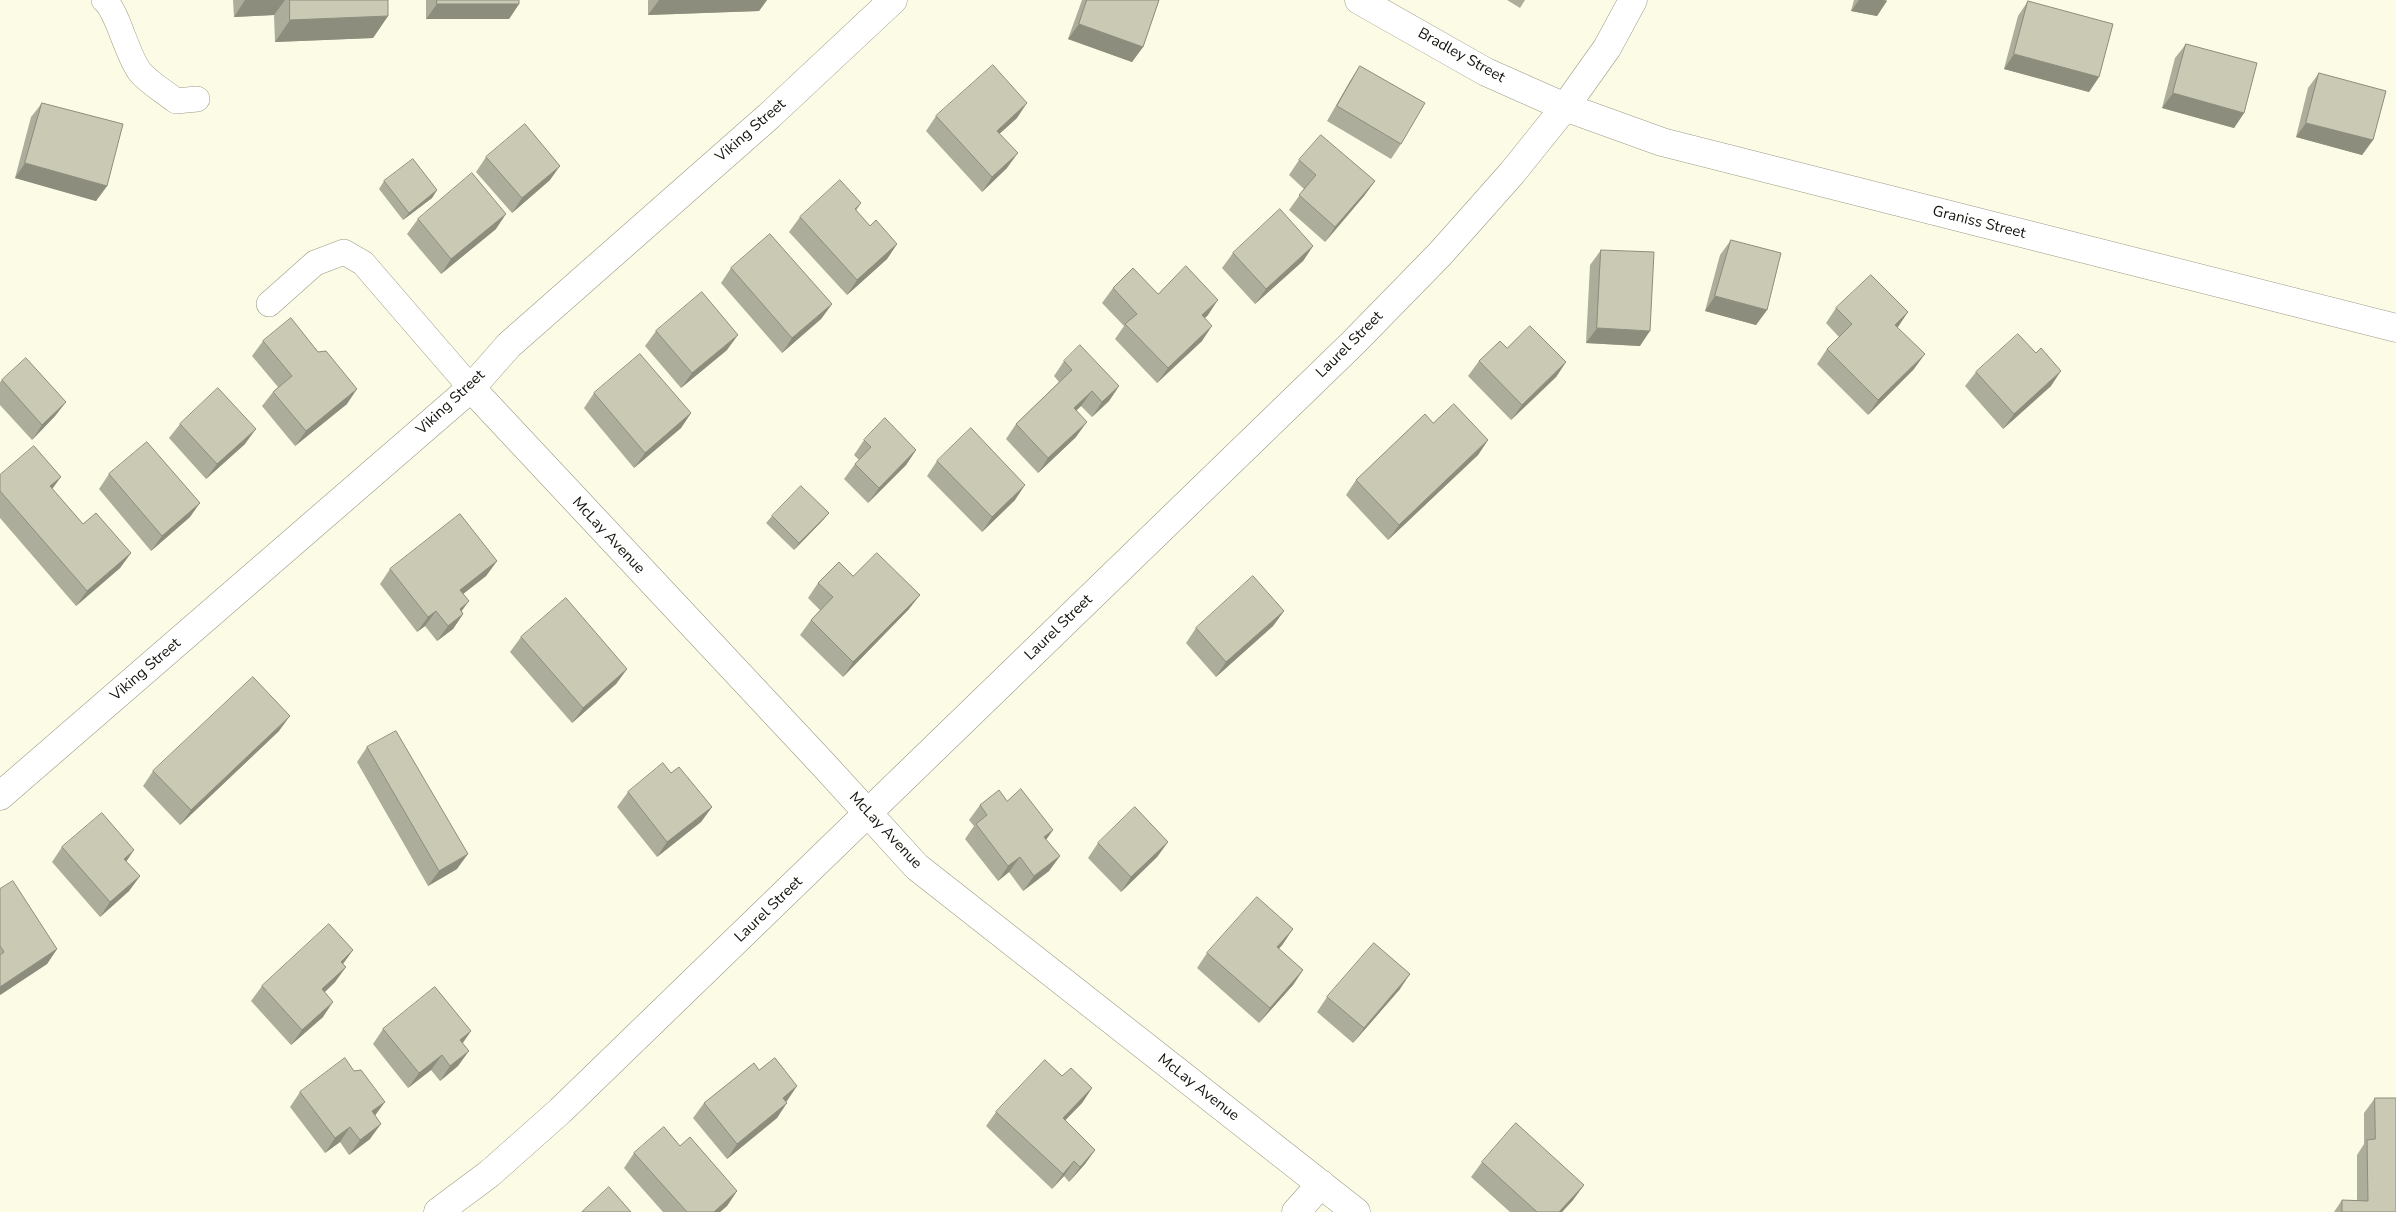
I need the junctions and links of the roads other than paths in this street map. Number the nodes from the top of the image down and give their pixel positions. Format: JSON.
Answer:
{"nodes":[{"id":1,"x":104,"y":0,"type":"edge"},
{"id":2,"x":893,"y":0,"type":"edge"},
{"id":3,"x":1359,"y":0,"type":"edge"},
{"id":4,"x":1633,"y":0,"type":"edge"},
{"id":5,"x":197,"y":99,"type":"dead end"},
{"id":6,"x":1565,"y":107,"type":"junction"},
{"id":7,"x":269,"y":304,"type":"dead end"},
{"id":8,"x":2396,"y":328,"type":"edge"},
{"id":9,"x":471,"y":388,"type":"junction"},
{"id":10,"x":0,"y":796,"type":"edge"},
{"id":11,"x":869,"y":814,"type":"junction"},
{"id":12,"x":1321,"y":1184,"type":"junction"},
{"id":13,"x":438,"y":1212,"type":"edge"},
{"id":14,"x":1296,"y":1212,"type":"edge"},
{"id":15,"x":1356,"y":1212,"type":"edge"}],
"edges":[{"from":1,"to":5,"type":"lane"},
{"from":2,"to":9,"type":"street","name":"Viking Street"},
{"from":3,"to":6,"type":"street","name":"Bradley Street"},
{"from":4,"to":6,"type":"street","name":"Laurel Street"},
{"from":6,"to":8,"type":"street","name":"Graniss Street"},
{"from":6,"to":11,"type":"street","name":"Laurel Street"},
{"from":7,"to":9,"type":"lane"},
{"from":9,"to":10,"type":"street","name":"Viking Street"},
{"from":9,"to":11,"type":"street","name":"McLay Avenue"},
{"from":11,"to":12,"type":"street","name":"McLay Avenue"},
{"from":11,"to":13,"type":"street","name":"Laurel Street"},
{"from":12,"to":14,"type":"street"},
{"from":12,"to":15,"type":"street","name":"McLay Avenue"}]}
